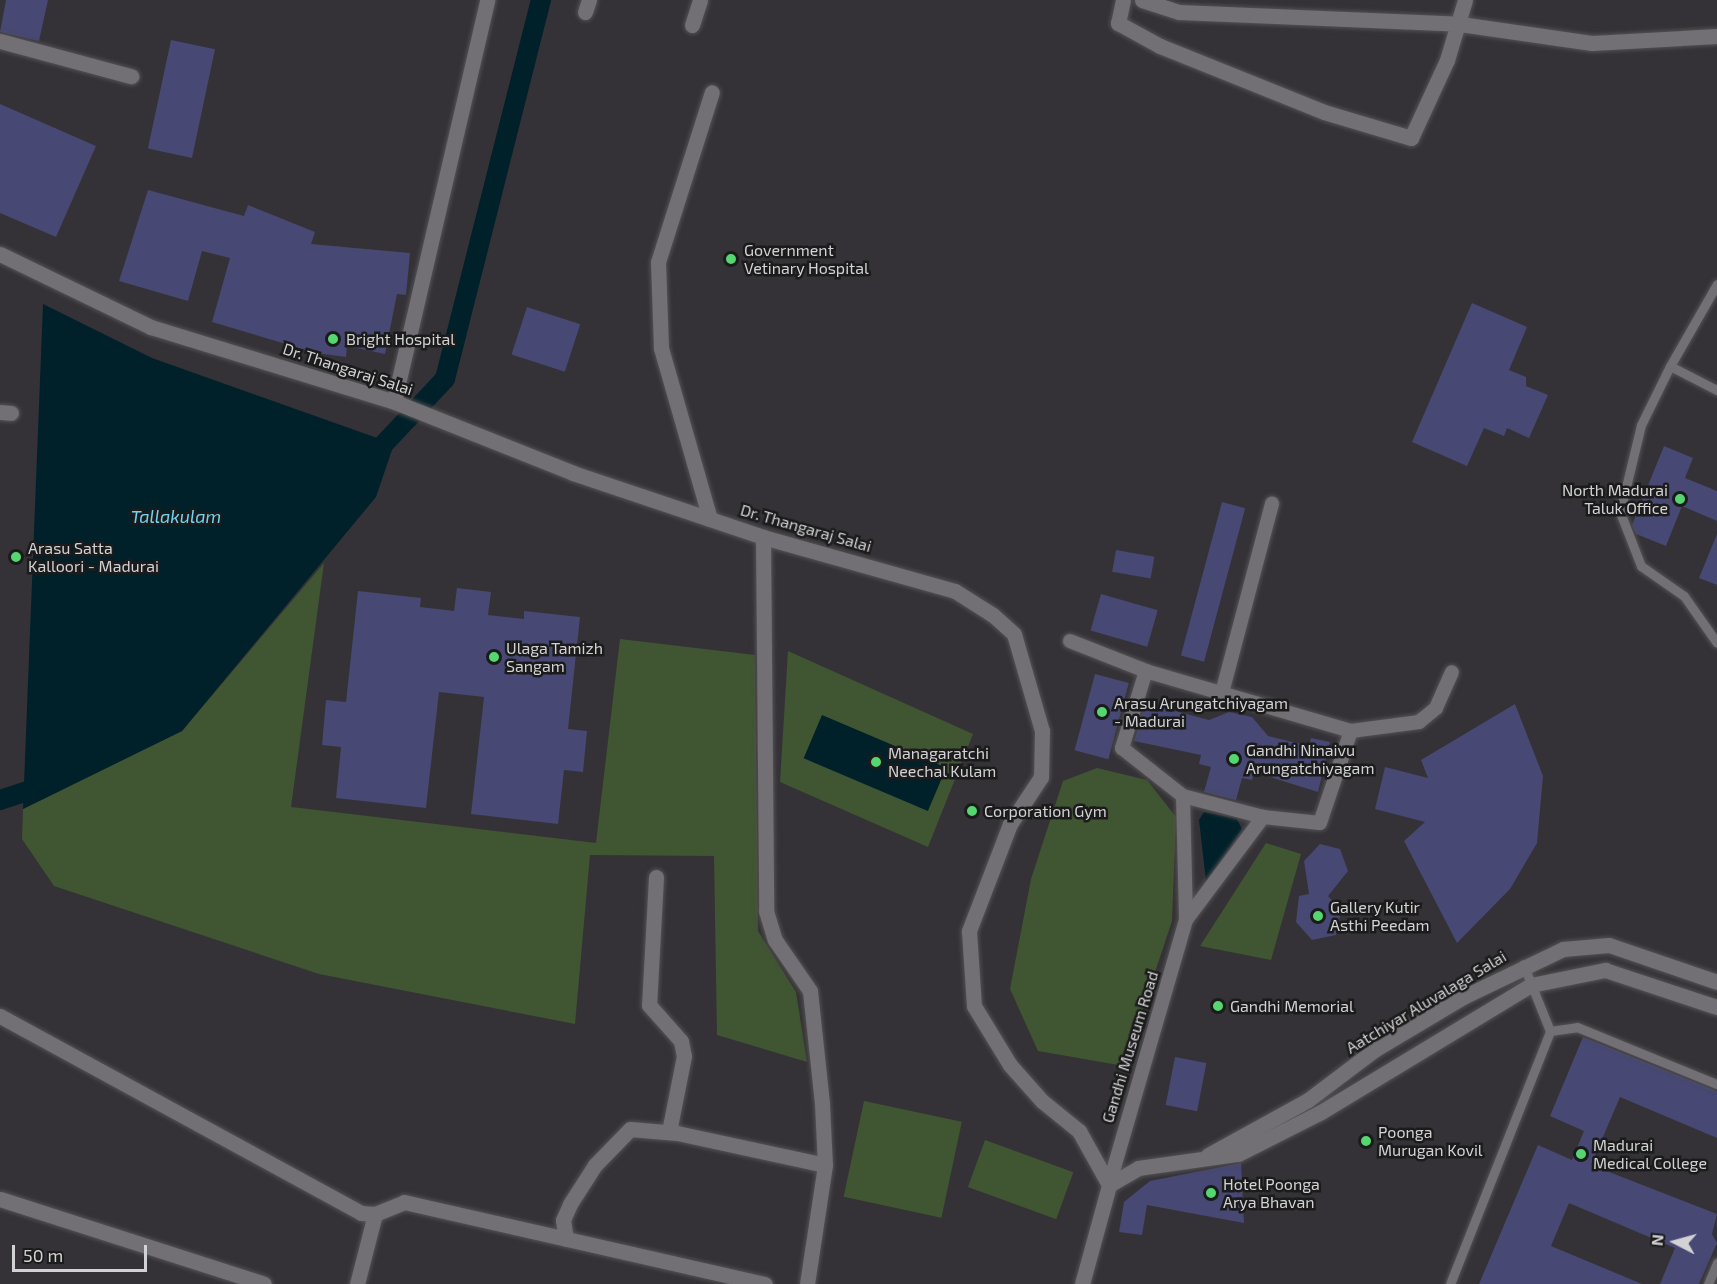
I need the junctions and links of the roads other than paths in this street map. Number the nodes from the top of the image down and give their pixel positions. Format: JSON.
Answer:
{"nodes":[{"id":1,"x":487,"y":0,"type":"edge"},
{"id":2,"x":700,"y":0,"type":"edge"},
{"id":3,"x":1123,"y":0,"type":"edge"},
{"id":4,"x":1142,"y":0,"type":"edge"},
{"id":5,"x":1465,"y":0,"type":"edge"},
{"id":6,"x":1460,"y":24,"type":"junction"},
{"id":7,"x":692,"y":25,"type":"dead end"},
{"id":8,"x":1717,"y":36,"type":"edge"},
{"id":9,"x":0,"y":41,"type":"edge"},
{"id":10,"x":131,"y":76,"type":"dead end"},
{"id":11,"x":712,"y":92,"type":"dead end"},
{"id":12,"x":0,"y":254,"type":"edge"},
{"id":13,"x":1717,"y":284,"type":"edge"},
{"id":14,"x":1670,"y":366,"type":"junction"},
{"id":15,"x":1717,"y":390,"type":"edge"},
{"id":16,"x":394,"y":401,"type":"junction"},
{"id":17,"x":1272,"y":504,"type":"dead end"},
{"id":18,"x":710,"y":519,"type":"junction"},
{"id":19,"x":763,"y":537,"type":"junction"},
{"id":20,"x":1070,"y":641,"type":"dead end"},
{"id":21,"x":1717,"y":643,"type":"edge"},
{"id":22,"x":1146,"y":671,"type":"junction"},
{"id":23,"x":1452,"y":672,"type":"dead end"},
{"id":24,"x":1222,"y":693,"type":"junction"},
{"id":25,"x":1351,"y":731,"type":"junction"},
{"id":26,"x":1183,"y":796,"type":"junction"},
{"id":27,"x":1263,"y":818,"type":"junction"},
{"id":28,"x":656,"y":877,"type":"dead end"},
{"id":29,"x":1186,"y":920,"type":"junction"},
{"id":30,"x":1523,"y":964,"type":"junction"},
{"id":31,"x":1717,"y":982,"type":"edge"},
{"id":32,"x":1531,"y":985,"type":"junction"},
{"id":33,"x":1717,"y":1007,"type":"edge"},
{"id":34,"x":0,"y":1016,"type":"edge"},
{"id":35,"x":1550,"y":1031,"type":"junction"},
{"id":36,"x":1717,"y":1084,"type":"edge"},
{"id":37,"x":669,"y":1132,"type":"junction"},
{"id":38,"x":1205,"y":1157,"type":"junction"},
{"id":39,"x":825,"y":1166,"type":"junction"},
{"id":40,"x":1109,"y":1185,"type":"junction"},
{"id":41,"x":0,"y":1199,"type":"edge"},
{"id":42,"x":375,"y":1214,"type":"junction"},
{"id":43,"x":566,"y":1239,"type":"junction"},
{"id":44,"x":1717,"y":1263,"type":"edge"},
{"id":45,"x":264,"y":1284,"type":"edge"},
{"id":46,"x":357,"y":1284,"type":"edge"},
{"id":47,"x":765,"y":1284,"type":"edge"},
{"id":48,"x":807,"y":1284,"type":"edge"},
{"id":49,"x":1082,"y":1284,"type":"edge"},
{"id":50,"x":1450,"y":1284,"type":"edge"},
{"id":51,"x":1708,"y":1284,"type":"edge"}],
"edges":[{"from":1,"to":16,"type":"street"},
{"from":2,"to":7,"type":"street"},
{"from":3,"to":6,"type":"street"},
{"from":4,"to":6,"type":"street"},
{"from":5,"to":6,"type":"street"},
{"from":6,"to":8,"type":"street"},
{"from":9,"to":10,"type":"street"},
{"from":11,"to":18,"type":"street"},
{"from":12,"to":16,"type":"street","name":"Dr. Thangaraj Salai"},
{"from":13,"to":14,"type":"lane"},
{"from":14,"to":15,"type":"lane"},
{"from":14,"to":21,"type":"lane"},
{"from":16,"to":18,"type":"street","name":"Dr. Thangaraj Salai"},
{"from":17,"to":24,"type":"street"},
{"from":18,"to":19,"type":"street","name":"Dr. Thangaraj Salai"},
{"from":19,"to":39,"type":"street"},
{"from":19,"to":40,"type":"street","name":"Dr. Thangaraj Salai"},
{"from":20,"to":22,"type":"street"},
{"from":22,"to":24,"type":"street"},
{"from":22,"to":26,"type":"street"},
{"from":23,"to":25,"type":"street"},
{"from":24,"to":25,"type":"street"},
{"from":25,"to":27,"type":"street"},
{"from":26,"to":27,"type":"street"},
{"from":26,"to":29,"type":"street","name":"Gandhi Museum Road"},
{"from":27,"to":29,"type":"street","name":"Gandhi Museum Road"},
{"from":28,"to":37,"type":"street"},
{"from":29,"to":40,"type":"street","name":"Gandhi Museum Road"},
{"from":30,"to":31,"type":"street","name":"Aatchiyar Aluvalaga Salai"},
{"from":30,"to":32,"type":"lane"},
{"from":30,"to":38,"type":"street","name":"Aatchiyar Aluvalaga Salai"},
{"from":32,"to":33,"type":"street","name":"Aatchiyar Aluvalaga Salai"},
{"from":32,"to":35,"type":"lane"},
{"from":32,"to":38,"type":"street","name":"Aatchiyar Aluvalaga Salai"},
{"from":34,"to":42,"type":"street"},
{"from":35,"to":36,"type":"lane"},
{"from":35,"to":50,"type":"lane"},
{"from":37,"to":39,"type":"street"},
{"from":37,"to":43,"type":"street"},
{"from":38,"to":40,"type":"street","name":"Aatchiyar Aluvalaga Salai"},
{"from":39,"to":48,"type":"street"},
{"from":40,"to":49,"type":"street"},
{"from":41,"to":45,"type":"street"},
{"from":42,"to":43,"type":"street"},
{"from":42,"to":46,"type":"street"},
{"from":43,"to":47,"type":"street"},
{"from":44,"to":51,"type":"lane"}]}
